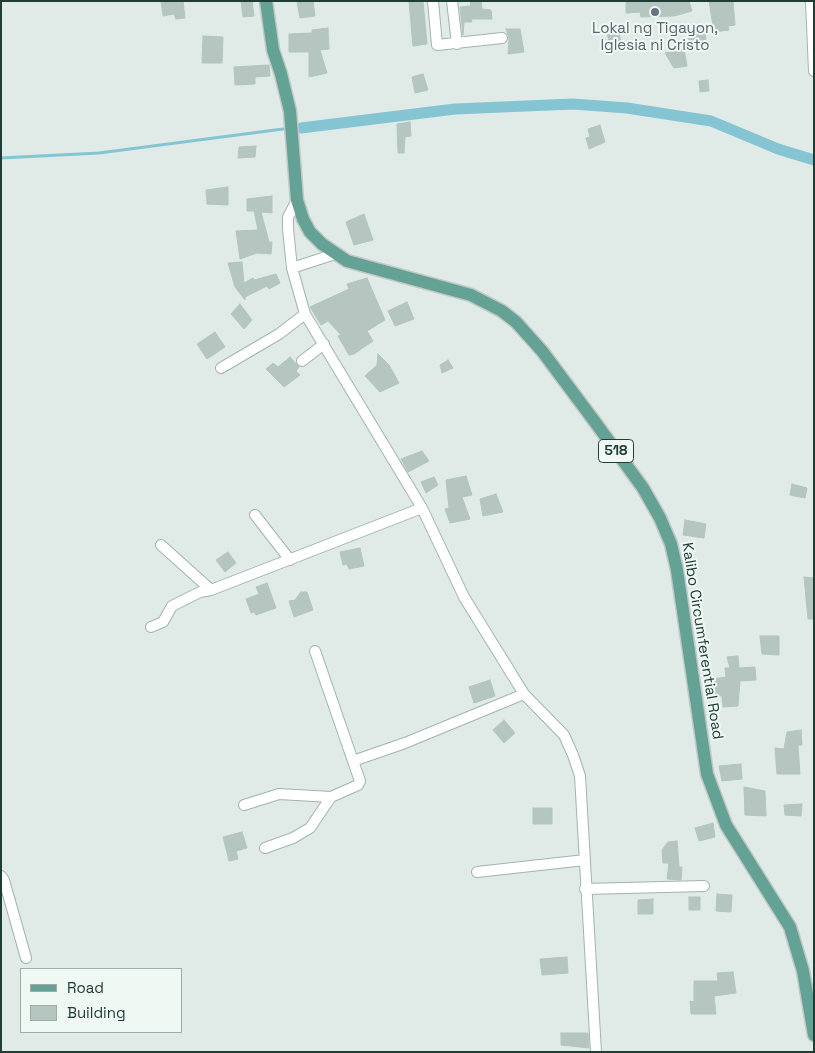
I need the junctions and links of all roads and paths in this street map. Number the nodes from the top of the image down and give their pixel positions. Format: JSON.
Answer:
{"nodes":[{"id":1,"x":266,"y":1,"type":"edge"},
{"id":2,"x":433,"y":1,"type":"edge"},
{"id":3,"x":452,"y":1,"type":"edge"},
{"id":4,"x":811,"y":1,"type":"edge"},
{"id":5,"x":502,"y":38,"type":"dead end"},
{"id":6,"x":457,"y":44,"type":"junction"},
{"id":7,"x":814,"y":71,"type":"edge"},
{"id":8,"x":297,"y":200,"type":"junction"},
{"id":9,"x":335,"y":254,"type":"junction"},
{"id":10,"x":292,"y":268,"type":"junction"},
{"id":11,"x":305,"y":314,"type":"junction"},
{"id":12,"x":324,"y":344,"type":"junction"},
{"id":13,"x":302,"y":362,"type":"dead end"},
{"id":14,"x":221,"y":368,"type":"dead end"},
{"id":15,"x":422,"y":508,"type":"junction"},
{"id":16,"x":255,"y":515,"type":"dead end"},
{"id":17,"x":161,"y":546,"type":"dead end"},
{"id":18,"x":290,"y":560,"type":"junction"},
{"id":19,"x":211,"y":590,"type":"junction"},
{"id":20,"x":151,"y":628,"type":"dead end"},
{"id":21,"x":315,"y":651,"type":"dead end"},
{"id":22,"x":524,"y":694,"type":"junction"},
{"id":23,"x":353,"y":761,"type":"junction"},
{"id":24,"x":331,"y":798,"type":"junction"},
{"id":25,"x":244,"y":805,"type":"dead end"},
{"id":26,"x":265,"y":848,"type":"dead end"},
{"id":27,"x":585,"y":860,"type":"junction"},
{"id":28,"x":477,"y":872,"type":"dead end"},
{"id":29,"x":1,"y":876,"type":"edge"},
{"id":30,"x":704,"y":886,"type":"dead end"},
{"id":31,"x":586,"y":889,"type":"junction"},
{"id":32,"x":26,"y":958,"type":"dead end"},
{"id":33,"x":814,"y":1036,"type":"edge"},
{"id":34,"x":596,"y":1052,"type":"edge"}],
"edges":[{"from":1,"to":8,"type":"main road","name":"Kalibo Circumferential Road","number":"518"},
{"from":2,"to":6,"type":"street"},
{"from":3,"to":6,"type":"street"},
{"from":4,"to":7,"type":"street"},
{"from":5,"to":6,"type":"street"},
{"from":8,"to":9,"type":"main road","name":"Kalibo Circumferential Road","number":"518"},
{"from":8,"to":10,"type":"street"},
{"from":9,"to":10,"type":"street"},
{"from":9,"to":33,"type":"main road","name":"Kalibo Circumferential Road","number":"518"},
{"from":10,"to":11,"type":"street"},
{"from":11,"to":12,"type":"street"},
{"from":11,"to":14,"type":"street"},
{"from":12,"to":13,"type":"street"},
{"from":12,"to":15,"type":"street"},
{"from":15,"to":18,"type":"street"},
{"from":15,"to":22,"type":"street"},
{"from":16,"to":18,"type":"street"},
{"from":17,"to":19,"type":"street"},
{"from":18,"to":19,"type":"street"},
{"from":19,"to":20,"type":"street"},
{"from":21,"to":23,"type":"street"},
{"from":22,"to":23,"type":"street"},
{"from":22,"to":27,"type":"street"},
{"from":23,"to":24,"type":"street"},
{"from":24,"to":25,"type":"street"},
{"from":24,"to":26,"type":"street"},
{"from":27,"to":28,"type":"street"},
{"from":27,"to":31,"type":"street"},
{"from":29,"to":32,"type":"street"},
{"from":30,"to":31,"type":"street"},
{"from":31,"to":34,"type":"street"}]}
